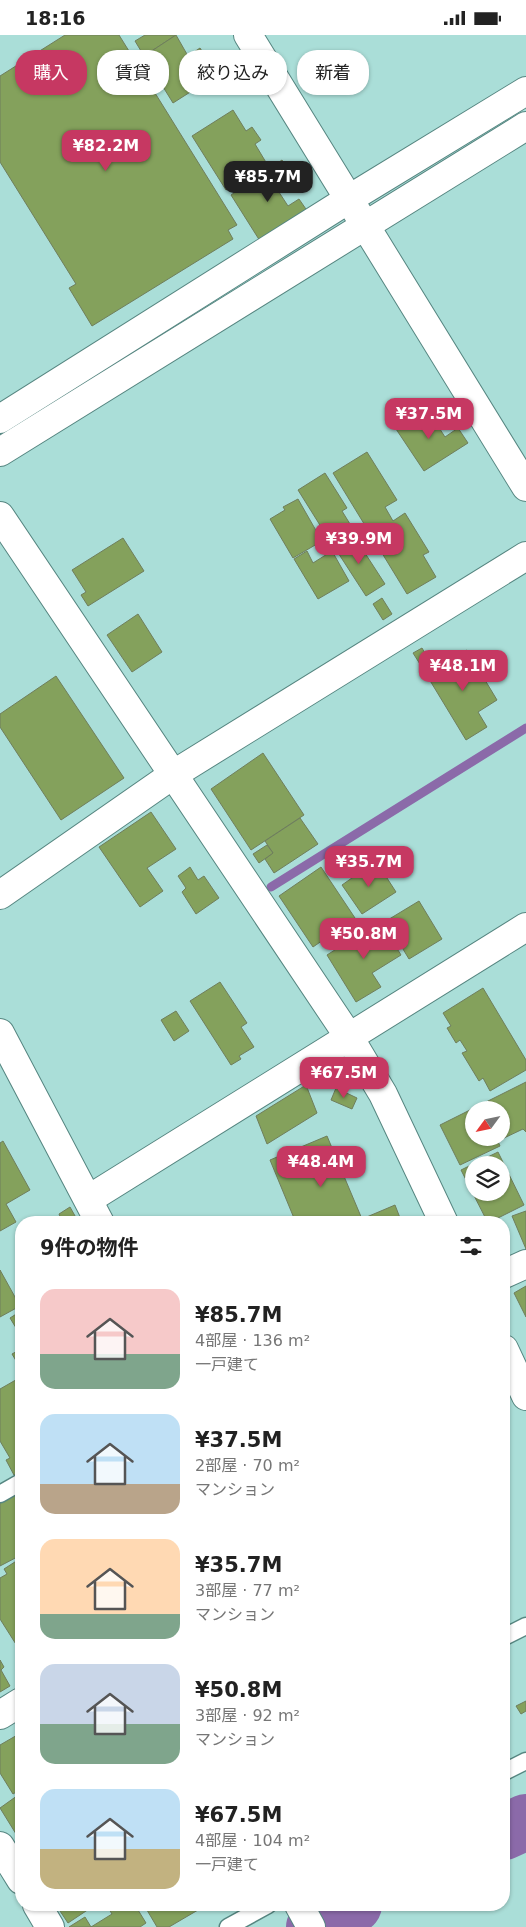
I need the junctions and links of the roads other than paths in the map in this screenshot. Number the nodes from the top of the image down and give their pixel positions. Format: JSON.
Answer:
{"nodes":[{"id":1,"x":248,"y":35,"type":"edge"},
{"id":2,"x":526,"y":91,"type":"edge"},
{"id":3,"x":526,"y":126,"type":"edge"},
{"id":4,"x":348,"y":199,"type":"junction"},
{"id":5,"x":365,"y":226,"type":"junction"},
{"id":6,"x":0,"y":419,"type":"edge"},
{"id":7,"x":0,"y":452,"type":"edge"},
{"id":8,"x":526,"y":487,"type":"edge"},
{"id":9,"x":0,"y":516,"type":"edge"},
{"id":10,"x":526,"y":556,"type":"edge"},
{"id":11,"x":174,"y":774,"type":"junction"},
{"id":12,"x":0,"y":895,"type":"edge"},
{"id":13,"x":526,"y":927,"type":"edge"},
{"id":14,"x":0,"y":1033,"type":"edge"},
{"id":15,"x":349,"y":1037,"type":"junction"},
{"id":16,"x":94,"y":1211,"type":"edge"},
{"id":17,"x":441,"y":1216,"type":"edge"},
{"id":18,"x":526,"y":1264,"type":"edge"},
{"id":19,"x":510,"y":1271,"type":"edge"},
{"id":20,"x":510,"y":1362,"type":"edge"},
{"id":21,"x":526,"y":1396,"type":"edge"},
{"id":22,"x":15,"y":1486,"type":"edge"},
{"id":23,"x":0,"y":1493,"type":"edge"},
{"id":24,"x":526,"y":1626,"type":"edge"},
{"id":25,"x":510,"y":1634,"type":"edge"},
{"id":26,"x":15,"y":1706,"type":"edge"},
{"id":27,"x":0,"y":1715,"type":"edge"},
{"id":28,"x":526,"y":1761,"type":"edge"},
{"id":29,"x":510,"y":1770,"type":"edge"},
{"id":30,"x":0,"y":1845,"type":"edge"},
{"id":31,"x":15,"y":1869,"type":"edge"},
{"id":32,"x":41,"y":1911,"type":"edge"},
{"id":33,"x":257,"y":1911,"type":"edge"},
{"id":34,"x":302,"y":1911,"type":"edge"},
{"id":35,"x":50,"y":1927,"type":"edge"},
{"id":36,"x":228,"y":1927,"type":"edge"},
{"id":37,"x":311,"y":1927,"type":"edge"}],
"edges":[{"from":1,"to":4,"type":"street"},
{"from":2,"to":4,"type":"street"},
{"from":3,"to":5,"type":"street"},
{"from":4,"to":5,"type":"street"},
{"from":4,"to":6,"type":"street"},
{"from":5,"to":7,"type":"street"},
{"from":5,"to":8,"type":"street"},
{"from":9,"to":11,"type":"street"},
{"from":10,"to":11,"type":"street"},
{"from":11,"to":12,"type":"street"},
{"from":11,"to":15,"type":"street"},
{"from":13,"to":15,"type":"street"},
{"from":14,"to":16,"type":"street"},
{"from":15,"to":16,"type":"street"},
{"from":15,"to":17,"type":"street"},
{"from":18,"to":19,"type":"street"},
{"from":20,"to":21,"type":"street"},
{"from":22,"to":23,"type":"lane"},
{"from":24,"to":25,"type":"lane"},
{"from":26,"to":27,"type":"street"},
{"from":28,"to":29,"type":"lane"},
{"from":30,"to":31,"type":"street"},
{"from":32,"to":35,"type":"street"},
{"from":33,"to":36,"type":"lane"},
{"from":34,"to":37,"type":"street"}]}
